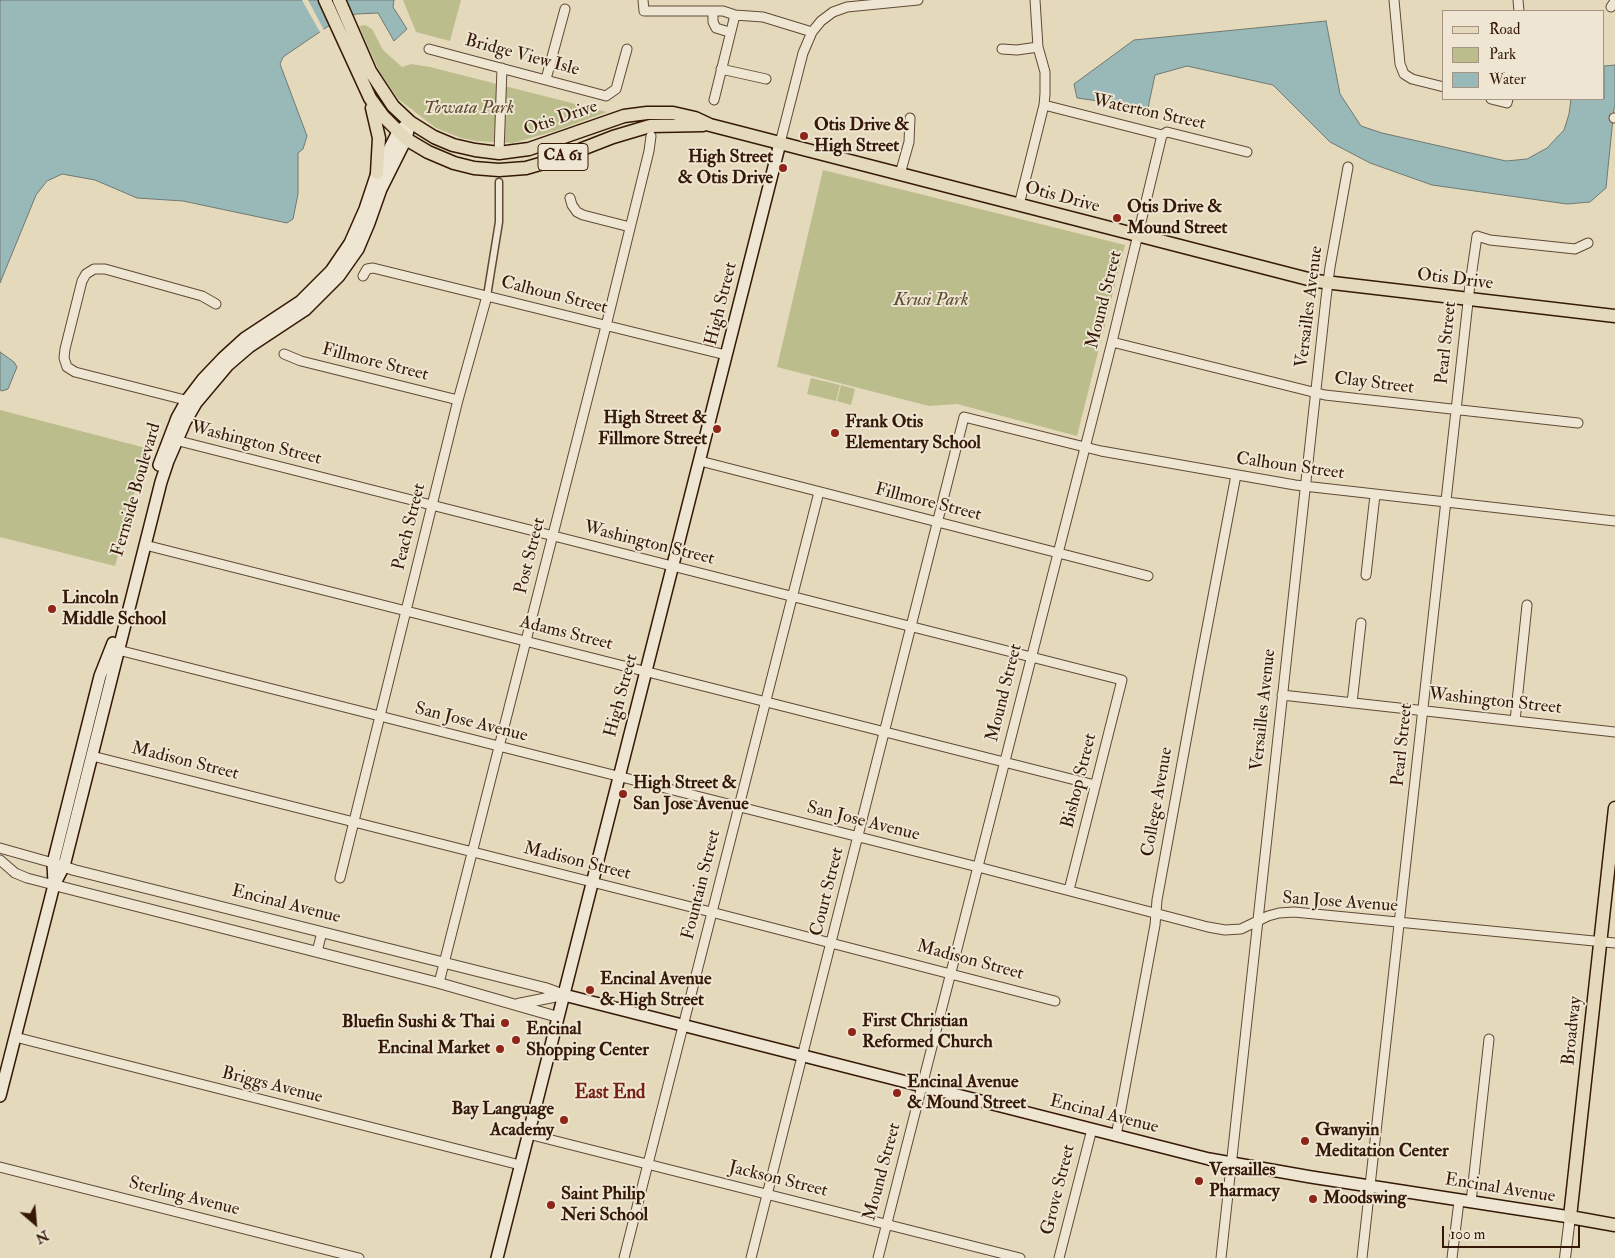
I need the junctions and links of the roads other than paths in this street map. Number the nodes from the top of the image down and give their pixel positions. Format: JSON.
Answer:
{"nodes":[{"id":1,"x":325,"y":0,"type":"edge"},
{"id":2,"x":339,"y":0,"type":"edge"},
{"id":3,"x":643,"y":0,"type":"edge"},
{"id":4,"x":918,"y":0,"type":"edge"},
{"id":5,"x":1035,"y":0,"type":"edge"},
{"id":6,"x":1394,"y":0,"type":"edge"},
{"id":7,"x":565,"y":9,"type":"dead end"},
{"id":8,"x":712,"y":11,"type":"junction"},
{"id":9,"x":735,"y":15,"type":"junction"},
{"id":10,"x":729,"y":32,"type":"junction"},
{"id":11,"x":812,"y":32,"type":"junction"},
{"id":12,"x":348,"y":39,"type":"junction"},
{"id":13,"x":1038,"y":47,"type":"junction"},
{"id":14,"x":429,"y":49,"type":"dead end"},
{"id":15,"x":627,"y":49,"type":"dead end"},
{"id":16,"x":1002,"y":49,"type":"dead end"},
{"id":17,"x":502,"y":68,"type":"junction"},
{"id":18,"x":721,"y":69,"type":"junction"},
{"id":19,"x":546,"y":79,"type":"junction"},
{"id":20,"x":766,"y":79,"type":"dead end"},
{"id":21,"x":1442,"y":86,"type":"edge"},
{"id":22,"x":370,"y":98,"type":"junction"},
{"id":23,"x":714,"y":100,"type":"dead end"},
{"id":24,"x":1494,"y":100,"type":"edge"},
{"id":25,"x":1508,"y":100,"type":"edge"},
{"id":26,"x":1044,"y":105,"type":"junction"},
{"id":27,"x":910,"y":118,"type":"dead end"},
{"id":28,"x":410,"y":122,"type":"junction"},
{"id":29,"x":710,"y":125,"type":"junction"},
{"id":30,"x":402,"y":135,"type":"junction"},
{"id":31,"x":1162,"y":135,"type":"junction"},
{"id":32,"x":651,"y":136,"type":"dead end"},
{"id":33,"x":780,"y":143,"type":"junction"},
{"id":34,"x":1247,"y":152,"type":"dead end"},
{"id":35,"x":499,"y":153,"type":"junction"},
{"id":36,"x":1348,"y":167,"type":"dead end"},
{"id":37,"x":377,"y":173,"type":"junction"},
{"id":38,"x":900,"y":174,"type":"junction"},
{"id":39,"x":499,"y":182,"type":"dead end"},
{"id":40,"x":570,"y":198,"type":"dead end"},
{"id":41,"x":1018,"y":205,"type":"junction"},
{"id":42,"x":630,"y":227,"type":"junction"},
{"id":43,"x":1138,"y":236,"type":"junction"},
{"id":44,"x":1588,"y":243,"type":"dead end"},
{"id":45,"x":363,"y":276,"type":"dead end"},
{"id":46,"x":1328,"y":283,"type":"junction"},
{"id":47,"x":487,"y":296,"type":"junction"},
{"id":48,"x":1468,"y":299,"type":"junction"},
{"id":49,"x":216,"y":304,"type":"dead end"},
{"id":50,"x":1615,"y":316,"type":"edge"},
{"id":51,"x":606,"y":326,"type":"junction"},
{"id":52,"x":1112,"y":342,"type":"junction"},
{"id":53,"x":284,"y":354,"type":"dead end"},
{"id":54,"x":726,"y":355,"type":"junction"},
{"id":55,"x":1316,"y":393,"type":"junction"},
{"id":56,"x":458,"y":400,"type":"junction"},
{"id":57,"x":192,"y":402,"type":"junction"},
{"id":58,"x":1456,"y":410,"type":"junction"},
{"id":59,"x":964,"y":417,"type":"joint"},
{"id":60,"x":1578,"y":423,"type":"dead end"},
{"id":61,"x":173,"y":440,"type":"junction"},
{"id":62,"x":1085,"y":447,"type":"junction"},
{"id":63,"x":700,"y":461,"type":"junction"},
{"id":64,"x":1236,"y":475,"type":"junction"},
{"id":65,"x":1305,"y":486,"type":"junction"},
{"id":66,"x":819,"y":492,"type":"junction"},
{"id":67,"x":1375,"y":495,"type":"junction"},
{"id":68,"x":1446,"y":503,"type":"junction"},
{"id":69,"x":433,"y":506,"type":"junction"},
{"id":70,"x":1615,"y":521,"type":"edge"},
{"id":71,"x":937,"y":522,"type":"junction"},
{"id":72,"x":552,"y":537,"type":"junction"},
{"id":73,"x":146,"y":545,"type":"junction"},
{"id":74,"x":1058,"y":552,"type":"junction"},
{"id":75,"x":673,"y":566,"type":"junction"},
{"id":76,"x":1366,"y":575,"type":"dead end"},
{"id":77,"x":1148,"y":576,"type":"dead end"},
{"id":78,"x":792,"y":597,"type":"junction"},
{"id":79,"x":1527,"y":605,"type":"dead end"},
{"id":80,"x":406,"y":611,"type":"junction"},
{"id":81,"x":1361,"y":623,"type":"dead end"},
{"id":82,"x":911,"y":627,"type":"junction"},
{"id":83,"x":526,"y":641,"type":"junction"},
{"id":84,"x":115,"y":651,"type":"junction"},
{"id":85,"x":1031,"y":657,"type":"junction"},
{"id":86,"x":647,"y":671,"type":"junction"},
{"id":87,"x":1122,"y":680,"type":"joint"},
{"id":88,"x":1282,"y":694,"type":"junction"},
{"id":89,"x":95,"y":696,"type":"junction"},
{"id":90,"x":765,"y":701,"type":"junction"},
{"id":91,"x":1352,"y":703,"type":"junction"},
{"id":92,"x":1423,"y":711,"type":"junction"},
{"id":93,"x":379,"y":716,"type":"junction"},
{"id":94,"x":1515,"y":721,"type":"junction"},
{"id":95,"x":885,"y":732,"type":"junction"},
{"id":96,"x":1615,"y":732,"type":"edge"},
{"id":97,"x":96,"y":738,"type":"junction"},
{"id":98,"x":499,"y":746,"type":"junction"},
{"id":99,"x":92,"y":756,"type":"junction"},
{"id":100,"x":1004,"y":762,"type":"junction"},
{"id":101,"x":618,"y":777,"type":"junction"},
{"id":102,"x":1095,"y":785,"type":"junction"},
{"id":103,"x":739,"y":807,"type":"junction"},
{"id":104,"x":1615,"y":808,"type":"edge"},
{"id":105,"x":353,"y":821,"type":"junction"},
{"id":106,"x":858,"y":837,"type":"junction"},
{"id":107,"x":0,"y":848,"type":"edge"},
{"id":108,"x":472,"y":852,"type":"junction"},
{"id":109,"x":0,"y":860,"type":"edge"},
{"id":110,"x":59,"y":864,"type":"junction"},
{"id":111,"x":978,"y":867,"type":"junction"},
{"id":112,"x":340,"y":878,"type":"dead end"},
{"id":113,"x":592,"y":882,"type":"junction"},
{"id":114,"x":54,"y":885,"type":"junction"},
{"id":115,"x":1069,"y":890,"type":"junction"},
{"id":116,"x":711,"y":912,"type":"junction"},
{"id":117,"x":1156,"y":912,"type":"junction"},
{"id":118,"x":1258,"y":922,"type":"junction"},
{"id":119,"x":1400,"y":923,"type":"junction"},
{"id":120,"x":322,"y":932,"type":"junction"},
{"id":121,"x":1600,"y":942,"type":"junction"},
{"id":122,"x":832,"y":943,"type":"junction"},
{"id":123,"x":1615,"y":943,"type":"edge"},
{"id":124,"x":317,"y":952,"type":"junction"},
{"id":125,"x":444,"y":963,"type":"junction"},
{"id":126,"x":951,"y":973,"type":"junction"},
{"id":127,"x":439,"y":984,"type":"junction"},
{"id":128,"x":564,"y":995,"type":"junction"},
{"id":129,"x":1055,"y":1001,"type":"dead end"},
{"id":130,"x":516,"y":1004,"type":"junction"},
{"id":131,"x":558,"y":1017,"type":"junction"},
{"id":132,"x":682,"y":1026,"type":"junction"},
{"id":133,"x":15,"y":1037,"type":"junction"},
{"id":134,"x":1489,"y":1039,"type":"dead end"},
{"id":135,"x":803,"y":1056,"type":"junction"},
{"id":136,"x":922,"y":1087,"type":"junction"},
{"id":137,"x":0,"y":1096,"type":"edge"},
{"id":138,"x":1092,"y":1129,"type":"junction"},
{"id":139,"x":528,"y":1134,"type":"junction"},
{"id":140,"x":1116,"y":1136,"type":"junction"},
{"id":141,"x":647,"y":1164,"type":"junction"},
{"id":142,"x":1231,"y":1164,"type":"junction"},
{"id":143,"x":520,"y":1165,"type":"junction"},
{"id":144,"x":0,"y":1167,"type":"edge"},
{"id":145,"x":1370,"y":1186,"type":"junction"},
{"id":146,"x":767,"y":1193,"type":"junction"},
{"id":147,"x":1465,"y":1201,"type":"junction"},
{"id":148,"x":1570,"y":1217,"type":"junction"},
{"id":149,"x":886,"y":1224,"type":"junction"},
{"id":150,"x":1615,"y":1224,"type":"edge"},
{"id":151,"x":359,"y":1258,"type":"edge"},
{"id":152,"x":497,"y":1258,"type":"edge"},
{"id":153,"x":624,"y":1258,"type":"edge"},
{"id":154,"x":751,"y":1258,"type":"edge"},
{"id":155,"x":878,"y":1258,"type":"edge"},
{"id":156,"x":1020,"y":1258,"type":"edge"},
{"id":157,"x":1059,"y":1258,"type":"edge"},
{"id":158,"x":1221,"y":1258,"type":"edge"},
{"id":159,"x":1362,"y":1258,"type":"edge"},
{"id":160,"x":1452,"y":1258,"type":"edge"},
{"id":161,"x":1565,"y":1258,"type":"edge"}],
"edges":[{"from":1,"to":12,"type":"main road","number":"CA 61"},
{"from":2,"to":12,"type":"main road","number":"CA 61"},
{"from":3,"to":8,"type":"street"},
{"from":4,"to":11,"type":"street"},
{"from":5,"to":13,"type":"street"},
{"from":6,"to":21,"type":"street"},
{"from":7,"to":19,"type":"street"},
{"from":8,"to":9,"type":"street"},
{"from":8,"to":10,"type":"street"},
{"from":9,"to":10,"type":"street"},
{"from":9,"to":11,"type":"street"},
{"from":10,"to":18,"type":"street"},
{"from":11,"to":33,"type":"street"},
{"from":12,"to":22,"type":"main road","name":"Otis Drive","number":"CA 61"},
{"from":12,"to":28,"type":"main road","name":"Otis Drive","number":"CA 61"},
{"from":13,"to":16,"type":"street"},
{"from":13,"to":26,"type":"street"},
{"from":14,"to":17,"type":"street","name":"Bridge View Isle"},
{"from":15,"to":19,"type":"street","name":"Bridge View Isle"},
{"from":17,"to":19,"type":"street","name":"Bridge View Isle"},
{"from":17,"to":35,"type":"street"},
{"from":18,"to":20,"type":"street"},
{"from":18,"to":23,"type":"street"},
{"from":22,"to":30,"type":"main road","name":"Otis Drive","number":"CA 61"},
{"from":22,"to":37,"type":"main road"},
{"from":24,"to":25,"type":"street"},
{"from":26,"to":31,"type":"street","name":"Waterton Street"},
{"from":26,"to":41,"type":"street"},
{"from":27,"to":38,"type":"street"},
{"from":28,"to":30,"type":"main road","name":"Fernside Boulevard"},
{"from":28,"to":35,"type":"main road","name":"Otis Drive","number":"CA 61"},
{"from":29,"to":30,"type":"main road","name":"Otis Drive","number":"CA 61"},
{"from":29,"to":33,"type":"main road","name":"Otis Drive","number":"CA 61"},
{"from":29,"to":35,"type":"main road","name":"Otis Drive","number":"CA 61"},
{"from":30,"to":37,"type":"main road","name":"Fernside Boulevard"},
{"from":30,"to":57,"type":"main road","name":"Fernside Boulevard"},
{"from":31,"to":34,"type":"street","name":"Waterton Street"},
{"from":31,"to":43,"type":"street","name":"Mound Street"},
{"from":32,"to":42,"type":"street","name":"Post Street"},
{"from":33,"to":38,"type":"main road","name":"Otis Drive","number":"CA 61"},
{"from":33,"to":54,"type":"main road","name":"High Street"},
{"from":36,"to":46,"type":"street","name":"Versailles Avenue"},
{"from":37,"to":57,"type":"main road","name":"Fernside Boulevard"},
{"from":38,"to":41,"type":"main road","name":"Otis Drive","number":"CA 61"},
{"from":39,"to":47,"type":"street","name":"Peach Street"},
{"from":40,"to":42,"type":"street"},
{"from":41,"to":43,"type":"main road","name":"Otis Drive","number":"CA 61"},
{"from":42,"to":51,"type":"street","name":"Post Street"},
{"from":43,"to":46,"type":"main road","name":"Otis Drive","number":"CA 61"},
{"from":43,"to":52,"type":"street","name":"Mound Street"},
{"from":44,"to":48,"type":"street","name":"Pearl Street"},
{"from":45,"to":47,"type":"street","name":"Calhoun Street"},
{"from":46,"to":48,"type":"main road","name":"Otis Drive","number":"CA 61"},
{"from":46,"to":55,"type":"street","name":"Versailles Avenue"},
{"from":47,"to":51,"type":"street","name":"Calhoun Street"},
{"from":47,"to":56,"type":"street","name":"Peach Street"},
{"from":48,"to":50,"type":"main road","name":"Otis Drive","number":"CA 61"},
{"from":48,"to":58,"type":"street","name":"Pearl Street"},
{"from":49,"to":57,"type":"street"},
{"from":51,"to":54,"type":"street","name":"Calhoun Street"},
{"from":51,"to":72,"type":"street","name":"Post Street"},
{"from":52,"to":55,"type":"street","name":"Clay Street"},
{"from":52,"to":62,"type":"street","name":"Mound Street"},
{"from":53,"to":56,"type":"street","name":"Fillmore Street"},
{"from":54,"to":63,"type":"main road","name":"High Street"},
{"from":55,"to":58,"type":"street","name":"Clay Street"},
{"from":55,"to":65,"type":"street","name":"Versailles Avenue"},
{"from":56,"to":69,"type":"street","name":"Peach Street"},
{"from":57,"to":61,"type":"main road","name":"Fernside Boulevard"},
{"from":58,"to":60,"type":"street","name":"Clay Street"},
{"from":58,"to":68,"type":"street","name":"Pearl Street"},
{"from":59,"to":62,"type":"street","name":"Calhoun Street"},
{"from":59,"to":71,"type":"street","name":"Court Street"},
{"from":61,"to":69,"type":"street","name":"Washington Street"},
{"from":61,"to":73,"type":"main road","name":"Fernside Boulevard"},
{"from":61,"to":84,"type":"main road","name":"Fernside Boulevard"},
{"from":62,"to":64,"type":"street","name":"Calhoun Street"},
{"from":62,"to":74,"type":"street","name":"Mound Street"},
{"from":63,"to":66,"type":"street","name":"Fillmore Street"},
{"from":63,"to":75,"type":"main road","name":"High Street"},
{"from":64,"to":65,"type":"street","name":"Calhoun Street"},
{"from":64,"to":117,"type":"street","name":"College Avenue"},
{"from":65,"to":67,"type":"street","name":"Calhoun Street"},
{"from":65,"to":88,"type":"street","name":"Versailles Avenue"},
{"from":66,"to":71,"type":"street","name":"Fillmore Street"},
{"from":66,"to":78,"type":"street","name":"Fountain Street"},
{"from":67,"to":68,"type":"street","name":"Calhoun Street"},
{"from":67,"to":76,"type":"street"},
{"from":68,"to":70,"type":"street","name":"Calhoun Street"},
{"from":68,"to":92,"type":"street","name":"Pearl Street"},
{"from":69,"to":72,"type":"street","name":"Washington Street"},
{"from":69,"to":80,"type":"street","name":"Peach Street"},
{"from":71,"to":74,"type":"street","name":"Fillmore Street"},
{"from":71,"to":82,"type":"street","name":"Court Street"},
{"from":72,"to":75,"type":"street","name":"Washington Street"},
{"from":72,"to":83,"type":"street","name":"Post Street"},
{"from":73,"to":80,"type":"street","name":"Adams Street"},
{"from":73,"to":84,"type":"main road","name":"Fernside Boulevard"},
{"from":74,"to":77,"type":"street","name":"Fillmore Street"},
{"from":74,"to":85,"type":"street","name":"Mound Street"},
{"from":75,"to":78,"type":"street","name":"Washington Street"},
{"from":75,"to":86,"type":"main road","name":"High Street"},
{"from":78,"to":82,"type":"street","name":"Washington Street"},
{"from":78,"to":90,"type":"street","name":"Fountain Street"},
{"from":79,"to":94,"type":"street"},
{"from":80,"to":83,"type":"street","name":"Adams Street"},
{"from":80,"to":93,"type":"street","name":"Peach Street"},
{"from":81,"to":91,"type":"street"},
{"from":82,"to":85,"type":"street","name":"Washington Street"},
{"from":82,"to":95,"type":"street","name":"Court Street"},
{"from":83,"to":86,"type":"street","name":"Adams Street"},
{"from":83,"to":98,"type":"street","name":"Post Street"},
{"from":84,"to":89,"type":"main road","name":"Fernside Boulevard"},
{"from":84,"to":93,"type":"street","name":"San Jose Avenue"},
{"from":84,"to":97,"type":"main road","name":"Fernside Boulevard"},
{"from":85,"to":87,"type":"street","name":"Washington Street"},
{"from":85,"to":100,"type":"street","name":"Mound Street"},
{"from":86,"to":90,"type":"street","name":"Adams Street"},
{"from":86,"to":101,"type":"main road","name":"High Street"},
{"from":87,"to":102,"type":"street","name":"Bishop Street"},
{"from":88,"to":91,"type":"street","name":"Washington Street"},
{"from":88,"to":118,"type":"street","name":"Versailles Avenue"},
{"from":89,"to":97,"type":"main road"},
{"from":89,"to":110,"type":"main road","name":"Fernside Boulevard"},
{"from":90,"to":95,"type":"street","name":"Adams Street"},
{"from":90,"to":103,"type":"street","name":"Fountain Street"},
{"from":91,"to":92,"type":"street","name":"Washington Street"},
{"from":92,"to":94,"type":"street","name":"Washington Street"},
{"from":92,"to":119,"type":"street","name":"Pearl Street"},
{"from":93,"to":98,"type":"street","name":"San Jose Avenue"},
{"from":93,"to":105,"type":"street","name":"Peach Street"},
{"from":94,"to":96,"type":"street","name":"Washington Street"},
{"from":95,"to":100,"type":"street","name":"Adams Street"},
{"from":95,"to":106,"type":"street","name":"Court Street"},
{"from":97,"to":99,"type":"main road","name":"Fernside Boulevard"},
{"from":98,"to":101,"type":"street","name":"San Jose Avenue"},
{"from":98,"to":108,"type":"street","name":"Post Street"},
{"from":99,"to":105,"type":"street","name":"Madison Street"},
{"from":99,"to":110,"type":"main road","name":"Fernside Boulevard"},
{"from":100,"to":102,"type":"street","name":"Adams Street"},
{"from":100,"to":111,"type":"street","name":"Mound Street"},
{"from":101,"to":103,"type":"street","name":"San Jose Avenue"},
{"from":101,"to":113,"type":"main road","name":"High Street"},
{"from":102,"to":115,"type":"street","name":"Bishop Street"},
{"from":103,"to":106,"type":"street","name":"San Jose Avenue"},
{"from":103,"to":116,"type":"street","name":"Fountain Street"},
{"from":104,"to":121,"type":"main road","name":"Broadway"},
{"from":105,"to":108,"type":"street","name":"Madison Street"},
{"from":105,"to":112,"type":"street","name":"Peach Street"},
{"from":106,"to":111,"type":"street","name":"San Jose Avenue"},
{"from":106,"to":122,"type":"street","name":"Court Street"},
{"from":107,"to":110,"type":"street","name":"Encinal Avenue"},
{"from":108,"to":113,"type":"street","name":"Madison Street"},
{"from":108,"to":125,"type":"street","name":"Post Street"},
{"from":109,"to":114,"type":"street","name":"Encinal Avenue"},
{"from":110,"to":114,"type":"main road","name":"Fernside Boulevard"},
{"from":110,"to":120,"type":"street","name":"Encinal Avenue"},
{"from":111,"to":115,"type":"street","name":"San Jose Avenue"},
{"from":111,"to":126,"type":"street","name":"Mound Street"},
{"from":113,"to":116,"type":"street","name":"Madison Street"},
{"from":113,"to":128,"type":"main road","name":"High Street"},
{"from":114,"to":124,"type":"street","name":"Encinal Avenue"},
{"from":114,"to":133,"type":"main road","name":"Fernside Boulevard"},
{"from":115,"to":117,"type":"street","name":"San Jose Avenue"},
{"from":116,"to":122,"type":"street","name":"Madison Street"},
{"from":116,"to":132,"type":"street","name":"Fountain Street"},
{"from":117,"to":118,"type":"street","name":"San Jose Avenue"},
{"from":117,"to":140,"type":"street","name":"College Avenue"},
{"from":118,"to":119,"type":"street","name":"San Jose Avenue"},
{"from":118,"to":142,"type":"street","name":"Versailles Avenue"},
{"from":119,"to":121,"type":"street","name":"San Jose Avenue"},
{"from":119,"to":145,"type":"street","name":"Pearl Street"},
{"from":120,"to":124,"type":"street"},
{"from":120,"to":125,"type":"street","name":"Encinal Avenue"},
{"from":121,"to":123,"type":"street","name":"San Jose Avenue"},
{"from":121,"to":148,"type":"main road","name":"Broadway"},
{"from":122,"to":126,"type":"street","name":"Madison Street"},
{"from":122,"to":135,"type":"street","name":"Court Street"},
{"from":124,"to":127,"type":"street","name":"Encinal Avenue"},
{"from":125,"to":127,"type":"street","name":"Post Street"},
{"from":125,"to":128,"type":"street","name":"Encinal Avenue"},
{"from":126,"to":129,"type":"street","name":"Madison Street"},
{"from":126,"to":136,"type":"street","name":"Mound Street"},
{"from":127,"to":130,"type":"street","name":"Encinal Avenue"},
{"from":128,"to":130,"type":"street","name":"Encinal Avenue"},
{"from":128,"to":131,"type":"main road","name":"High Street"},
{"from":128,"to":132,"type":"main road","name":"Encinal Avenue"},
{"from":130,"to":131,"type":"street","name":"Encinal Avenue"},
{"from":131,"to":139,"type":"main road","name":"High Street"},
{"from":132,"to":135,"type":"main road","name":"Encinal Avenue"},
{"from":132,"to":141,"type":"street","name":"Fountain Street"},
{"from":133,"to":137,"type":"main road","name":"Fernside Boulevard"},
{"from":133,"to":143,"type":"street","name":"Briggs Avenue"},
{"from":134,"to":147,"type":"street"},
{"from":135,"to":136,"type":"main road","name":"Encinal Avenue"},
{"from":135,"to":146,"type":"street","name":"Court Street"},
{"from":136,"to":138,"type":"main road","name":"Encinal Avenue"},
{"from":136,"to":149,"type":"street","name":"Mound Street"},
{"from":138,"to":140,"type":"main road","name":"Encinal Avenue"},
{"from":138,"to":157,"type":"street","name":"Grove Street"},
{"from":139,"to":141,"type":"street","name":"Jackson Street"},
{"from":139,"to":143,"type":"main road","name":"High Street"},
{"from":140,"to":142,"type":"main road","name":"Encinal Avenue"},
{"from":141,"to":146,"type":"street","name":"Jackson Street"},
{"from":141,"to":153,"type":"street","name":"Fountain Street"},
{"from":142,"to":145,"type":"main road","name":"Encinal Avenue"},
{"from":142,"to":158,"type":"street","name":"Versailles Avenue"},
{"from":143,"to":152,"type":"main road","name":"High Street"},
{"from":144,"to":151,"type":"street","name":"Sterling Avenue"},
{"from":145,"to":147,"type":"main road","name":"Encinal Avenue"},
{"from":145,"to":159,"type":"street","name":"Pearl Street"},
{"from":146,"to":149,"type":"street","name":"Jackson Street"},
{"from":146,"to":154,"type":"street","name":"Court Street"},
{"from":147,"to":148,"type":"main road","name":"Encinal Avenue"},
{"from":147,"to":160,"type":"street"},
{"from":148,"to":150,"type":"main road","name":"Encinal Avenue"},
{"from":148,"to":161,"type":"street","name":"Broadway"},
{"from":149,"to":155,"type":"street","name":"Mound Street"},
{"from":149,"to":156,"type":"street","name":"Jackson Street"}]}
